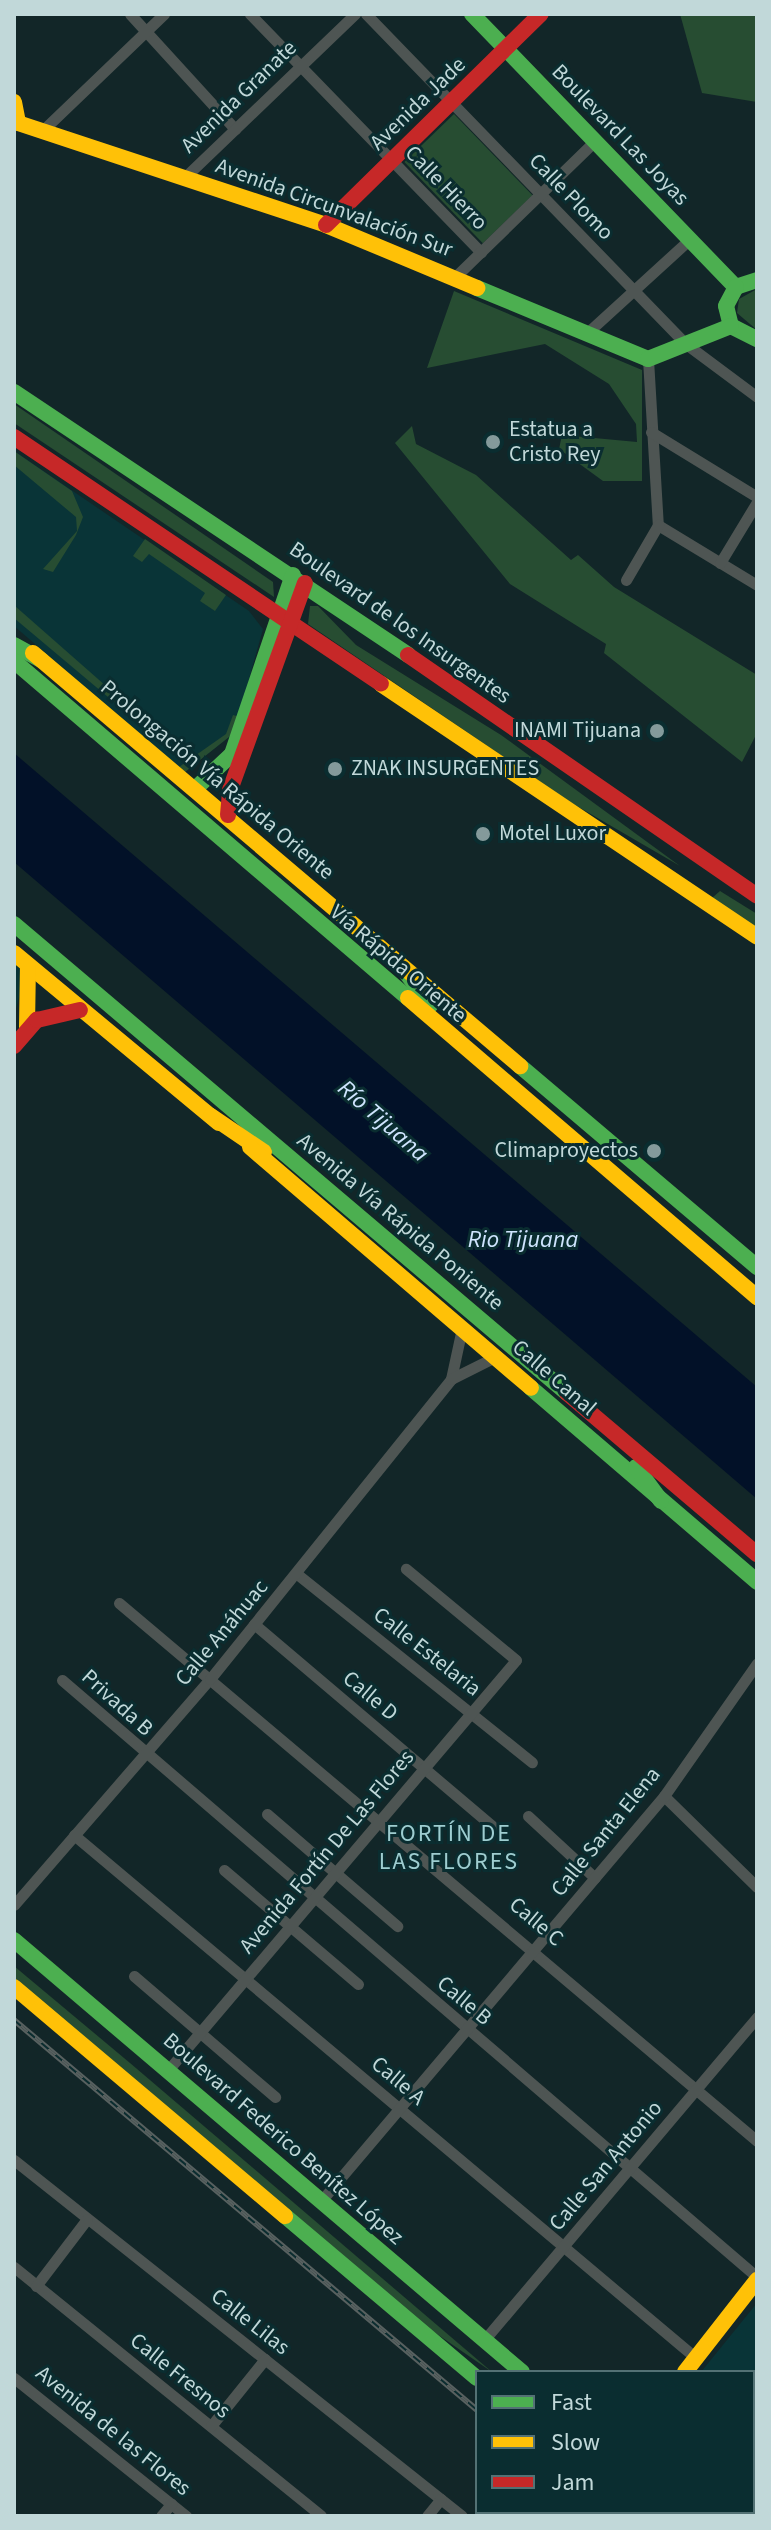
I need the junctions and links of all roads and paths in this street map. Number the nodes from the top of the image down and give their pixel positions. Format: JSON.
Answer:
{"nodes":[{"id":1,"x":130,"y":14,"type":"edge"},
{"id":2,"x":164,"y":14,"type":"edge"},
{"id":3,"x":250,"y":14,"type":"edge"},
{"id":4,"x":355,"y":14,"type":"edge"},
{"id":5,"x":366,"y":14,"type":"edge"},
{"id":6,"x":472,"y":14,"type":"edge"},
{"id":7,"x":541,"y":14,"type":"edge"},
{"id":8,"x":146,"y":31,"type":"junction"},
{"id":9,"x":506,"y":48,"type":"junction"},
{"id":10,"x":300,"y":66,"type":"junction"},
{"id":11,"x":14,"y":102,"type":"edge"},
{"id":12,"x":451,"y":102,"type":"junction"},
{"id":13,"x":16,"y":122,"type":"edge"},
{"id":14,"x":235,"y":129,"type":"junction"},
{"id":15,"x":42,"y":131,"type":"junction"},
{"id":16,"x":595,"y":141,"type":"junction"},
{"id":17,"x":392,"y":160,"type":"junction"},
{"id":18,"x":185,"y":177,"type":"junction"},
{"id":19,"x":540,"y":193,"type":"junction"},
{"id":20,"x":326,"y":225,"type":"junction"},
{"id":21,"x":690,"y":239,"type":"junction"},
{"id":22,"x":481,"y":252,"type":"junction"},
{"id":23,"x":455,"y":277,"type":"junction"},
{"id":24,"x":757,"y":280,"type":"edge"},
{"id":25,"x":736,"y":287,"type":"junction"},
{"id":26,"x":634,"y":290,"type":"junction"},
{"id":27,"x":731,"y":326,"type":"junction"},
{"id":28,"x":587,"y":333,"type":"junction"},
{"id":29,"x":757,"y":339,"type":"edge"},
{"id":30,"x":686,"y":344,"type":"junction"},
{"id":31,"x":648,"y":359,"type":"junction"},
{"id":32,"x":14,"y":392,"type":"edge"},
{"id":33,"x":757,"y":397,"type":"edge"},
{"id":34,"x":651,"y":432,"type":"junction"},
{"id":35,"x":14,"y":437,"type":"edge"},
{"id":36,"x":757,"y":499,"type":"edge"},
{"id":37,"x":658,"y":525,"type":"junction"},
{"id":38,"x":720,"y":563,"type":"junction"},
{"id":39,"x":299,"y":579,"type":"junction"},
{"id":40,"x":626,"y":580,"type":"dead end"},
{"id":41,"x":757,"y":585,"type":"edge"},
{"id":42,"x":284,"y":621,"type":"junction"},
{"id":43,"x":14,"y":636,"type":"edge"},
{"id":44,"x":14,"y":645,"type":"edge"},
{"id":45,"x":41,"y":660,"type":"junction"},
{"id":46,"x":14,"y":661,"type":"edge"},
{"id":47,"x":195,"y":789,"type":"junction"},
{"id":48,"x":228,"y":815,"type":"junction"},
{"id":49,"x":757,"y":896,"type":"edge"},
{"id":50,"x":14,"y":924,"type":"edge"},
{"id":51,"x":757,"y":937,"type":"edge"},
{"id":52,"x":14,"y":953,"type":"edge"},
{"id":53,"x":28,"y":965,"type":"junction"},
{"id":54,"x":407,"y":974,"type":"junction"},
{"id":55,"x":80,"y":1010,"type":"junction"},
{"id":56,"x":27,"y":1027,"type":"junction"},
{"id":57,"x":14,"y":1046,"type":"edge"},
{"id":58,"x":539,"y":1110,"type":"junction"},
{"id":59,"x":211,"y":1116,"type":"junction"},
{"id":60,"x":349,"y":1210,"type":"junction"},
{"id":61,"x":679,"y":1230,"type":"junction"},
{"id":62,"x":732,"y":1248,"type":"junction"},
{"id":63,"x":757,"y":1249,"type":"edge"},
{"id":64,"x":757,"y":1267,"type":"edge"},
{"id":65,"x":757,"y":1281,"type":"edge"},
{"id":66,"x":757,"y":1297,"type":"edge"},
{"id":67,"x":462,"y":1328,"type":"junction"},
{"id":68,"x":493,"y":1329,"type":"junction"},
{"id":69,"x":495,"y":1357,"type":"junction"},
{"id":70,"x":451,"y":1379,"type":"junction"},
{"id":71,"x":661,"y":1501,"type":"junction"},
{"id":72,"x":757,"y":1554,"type":"edge"},
{"id":73,"x":406,"y":1569,"type":"dead end"},
{"id":74,"x":297,"y":1574,"type":"junction"},
{"id":75,"x":757,"y":1582,"type":"edge"},
{"id":76,"x":119,"y":1603,"type":"dead end"},
{"id":77,"x":254,"y":1624,"type":"junction"},
{"id":78,"x":757,"y":1663,"type":"edge"},
{"id":79,"x":210,"y":1679,"type":"junction"},
{"id":80,"x":62,"y":1680,"type":"dead end"},
{"id":81,"x":472,"y":1714,"type":"junction"},
{"id":82,"x":144,"y":1755,"type":"junction"},
{"id":83,"x":532,"y":1762,"type":"dead end"},
{"id":84,"x":424,"y":1768,"type":"junction"},
{"id":85,"x":664,"y":1796,"type":"junction"},
{"id":86,"x":267,"y":1814,"type":"dead end"},
{"id":87,"x":528,"y":1816,"type":"dead end"},
{"id":88,"x":381,"y":1818,"type":"junction"},
{"id":89,"x":496,"y":1829,"type":"dead end"},
{"id":90,"x":74,"y":1835,"type":"junction"},
{"id":91,"x":224,"y":1870,"type":"dead end"},
{"id":92,"x":336,"y":1872,"type":"junction"},
{"id":93,"x":595,"y":1878,"type":"junction"},
{"id":94,"x":757,"y":1887,"type":"edge"},
{"id":95,"x":313,"y":1899,"type":"junction"},
{"id":96,"x":14,"y":1905,"type":"edge"},
{"id":97,"x":290,"y":1926,"type":"junction"},
{"id":98,"x":397,"y":1926,"type":"dead end"},
{"id":99,"x":14,"y":1940,"type":"edge"},
{"id":100,"x":536,"y":1948,"type":"junction"},
{"id":101,"x":134,"y":1976,"type":"dead end"},
{"id":102,"x":245,"y":1979,"type":"junction"},
{"id":103,"x":358,"y":1984,"type":"dead end"},
{"id":104,"x":14,"y":1987,"type":"edge"},
{"id":105,"x":757,"y":2017,"type":"edge"},
{"id":106,"x":467,"y":2029,"type":"junction"},
{"id":107,"x":200,"y":2032,"type":"junction"},
{"id":108,"x":169,"y":2069,"type":"junction"},
{"id":109,"x":696,"y":2087,"type":"junction"},
{"id":110,"x":275,"y":2097,"type":"dead end"},
{"id":111,"x":400,"y":2109,"type":"junction"},
{"id":112,"x":757,"y":2141,"type":"edge"},
{"id":113,"x":14,"y":2160,"type":"edge"},
{"id":114,"x":632,"y":2167,"type":"junction"},
{"id":115,"x":321,"y":2201,"type":"junction"},
{"id":116,"x":87,"y":2219,"type":"junction"},
{"id":117,"x":564,"y":2248,"type":"junction"},
{"id":118,"x":14,"y":2267,"type":"edge"},
{"id":119,"x":757,"y":2279,"type":"edge"},
{"id":120,"x":36,"y":2286,"type":"junction"},
{"id":121,"x":485,"y":2339,"type":"junction"},
{"id":122,"x":696,"y":2358,"type":"junction"},
{"id":123,"x":265,"y":2359,"type":"junction"},
{"id":124,"x":520,"y":2370,"type":"edge"},
{"id":125,"x":687,"y":2370,"type":"edge"},
{"id":126,"x":475,"y":2376,"type":"edge"},
{"id":127,"x":14,"y":2378,"type":"edge"},
{"id":128,"x":211,"y":2426,"type":"junction"},
{"id":129,"x":441,"y":2499,"type":"junction"},
{"id":130,"x":171,"y":2504,"type":"junction"},
{"id":131,"x":641,"y":2514,"type":"edge"},
{"id":132,"x":161,"y":2516,"type":"edge"},
{"id":133,"x":186,"y":2516,"type":"edge"},
{"id":134,"x":321,"y":2516,"type":"edge"},
{"id":135,"x":427,"y":2516,"type":"edge"},
{"id":136,"x":462,"y":2516,"type":"edge"},
{"id":137,"x":598,"y":2516,"type":"edge"}],
"edges":[{"from":1,"to":8,"type":"street"},
{"from":2,"to":8,"type":"street"},
{"from":3,"to":10,"type":"street","name":"Calle Hierro"},
{"from":4,"to":10,"type":"street","name":"Avenida Granate"},
{"from":5,"to":12,"type":"street","name":"Calle Plomo"},
{"from":6,"to":9,"type":"main road","name":"Boulevard Las Joyas"},
{"from":7,"to":9,"type":"main road","name":"Avenida Jade"},
{"from":8,"to":14,"type":"street"},
{"from":8,"to":15,"type":"street"},
{"from":9,"to":12,"type":"main road","name":"Avenida Jade"},
{"from":9,"to":16,"type":"main road","name":"Boulevard Las Joyas"},
{"from":10,"to":14,"type":"street","name":"Avenida Granate"},
{"from":10,"to":17,"type":"street","name":"Calle Hierro"},
{"from":11,"to":13,"type":"main road","name":"Avenida Circunvalación Sur"},
{"from":12,"to":17,"type":"main road","name":"Avenida Jade"},
{"from":12,"to":19,"type":"street","name":"Calle Plomo"},
{"from":13,"to":15,"type":"main road","name":"Avenida Circunvalación Sur"},
{"from":14,"to":18,"type":"street","name":"Avenida Granate"},
{"from":15,"to":18,"type":"main road","name":"Avenida Circunvalación Sur"},
{"from":16,"to":19,"type":"street"},
{"from":16,"to":21,"type":"main road","name":"Boulevard Las Joyas"},
{"from":17,"to":20,"type":"main road","name":"Avenida Jade"},
{"from":17,"to":22,"type":"street","name":"Calle Hierro"},
{"from":18,"to":20,"type":"main road","name":"Avenida Circunvalación Sur"},
{"from":19,"to":22,"type":"street"},
{"from":19,"to":26,"type":"street","name":"Calle Plomo"},
{"from":20,"to":23,"type":"main road","name":"Avenida Circunvalación Sur"},
{"from":21,"to":25,"type":"main road","name":"Boulevard Las Joyas"},
{"from":21,"to":26,"type":"street"},
{"from":22,"to":23,"type":"street"},
{"from":23,"to":28,"type":"main road","name":"Avenida Circunvalación Sur"},
{"from":24,"to":25,"type":"main road"},
{"from":25,"to":27,"type":"main road"},
{"from":26,"to":28,"type":"street"},
{"from":26,"to":30,"type":"street","name":"Calle Plomo"},
{"from":27,"to":29,"type":"main road"},
{"from":27,"to":30,"type":"main road"},
{"from":28,"to":31,"type":"main road","name":"Avenida Circunvalación Sur"},
{"from":30,"to":31,"type":"main road"},
{"from":30,"to":33,"type":"street","name":"Calle Plomo"},
{"from":31,"to":34,"type":"street"},
{"from":32,"to":39,"type":"main road","name":"Boulevard de los Insurgentes"},
{"from":34,"to":36,"type":"street"},
{"from":34,"to":37,"type":"street"},
{"from":35,"to":42,"type":"main road"},
{"from":36,"to":38,"type":"street"},
{"from":37,"to":38,"type":"street"},
{"from":37,"to":40,"type":"street"},
{"from":38,"to":41,"type":"street"},
{"from":39,"to":42,"type":"main road"},
{"from":39,"to":49,"type":"main road","name":"Boulevard de los Insurgentes"},
{"from":42,"to":47,"type":"main road"},
{"from":42,"to":48,"type":"main road"},
{"from":42,"to":51,"type":"main road"},
{"from":43,"to":45,"type":"main road","name":"Prolongación Vía Rápida Oriente"},
{"from":44,"to":45,"type":"main road"},
{"from":45,"to":47,"type":"main road","name":"Prolongación Vía Rápida Oriente"},
{"from":46,"to":58,"type":"main road","name":"Vía Rápida Oriente"},
{"from":47,"to":48,"type":"main road","name":"Prolongación Vía Rápida Oriente"},
{"from":48,"to":54,"type":"main road","name":"Prolongación Vía Rápida Oriente"},
{"from":50,"to":60,"type":"main road","name":"Avenida Vía Rápida Poniente"},
{"from":52,"to":53,"type":"main road"},
{"from":53,"to":55,"type":"main road"},
{"from":53,"to":56,"type":"main road"},
{"from":54,"to":58,"type":"main road"},
{"from":54,"to":62,"type":"main road","name":"Prolongación Vía Rápida Oriente"},
{"from":55,"to":56,"type":"main road"},
{"from":55,"to":59,"type":"main road"},
{"from":56,"to":57,"type":"main road"},
{"from":58,"to":61,"type":"main road","name":"Vía Rápida Oriente"},
{"from":59,"to":60,"type":"main road"},
{"from":59,"to":67,"type":"main road","name":"Calle Canal"},
{"from":60,"to":68,"type":"main road","name":"Avenida Vía Rápida Poniente"},
{"from":61,"to":65,"type":"main road"},
{"from":61,"to":66,"type":"main road","name":"Vía Rápida Oriente"},
{"from":62,"to":63,"type":"main road"},
{"from":62,"to":64,"type":"main road","name":"Prolongación Vía Rápida Oriente"},
{"from":67,"to":69,"type":"main road","name":"Calle Canal"},
{"from":67,"to":70,"type":"street","name":"Calle Anáhuac"},
{"from":68,"to":71,"type":"main road"},
{"from":68,"to":72,"type":"main road","name":"Avenida Vía Rápida Poniente"},
{"from":69,"to":70,"type":"street","name":"Calle Anáhuac"},
{"from":69,"to":71,"type":"main road","name":"Calle Canal"},
{"from":70,"to":74,"type":"street","name":"Calle Anáhuac"},
{"from":71,"to":75,"type":"main road","name":"Calle Canal"},
{"from":73,"to":81,"type":"street","name":"Avenida Fortín De Las Flores"},
{"from":74,"to":77,"type":"street","name":"Calle Anáhuac"},
{"from":74,"to":81,"type":"street","name":"Calle Estelaria"},
{"from":76,"to":79,"type":"street","name":"Calle C"},
{"from":77,"to":79,"type":"street","name":"Calle Anáhuac"},
{"from":77,"to":84,"type":"street","name":"Calle D"},
{"from":78,"to":85,"type":"street","name":"Calle Santa Elena"},
{"from":79,"to":82,"type":"street","name":"Calle Anáhuac"},
{"from":79,"to":88,"type":"street","name":"Calle C"},
{"from":80,"to":82,"type":"street","name":"Privada B"},
{"from":81,"to":83,"type":"street","name":"Calle Estelaria"},
{"from":81,"to":84,"type":"street","name":"Avenida Fortín De Las Flores"},
{"from":82,"to":90,"type":"street","name":"Calle Anáhuac"},
{"from":82,"to":95,"type":"street","name":"Calle B"},
{"from":84,"to":88,"type":"street","name":"Avenida Fortín De Las Flores"},
{"from":84,"to":89,"type":"street","name":"Calle D"},
{"from":85,"to":93,"type":"street","name":"Calle Santa Elena"},
{"from":85,"to":94,"type":"street"},
{"from":86,"to":92,"type":"street"},
{"from":87,"to":93,"type":"street"},
{"from":88,"to":92,"type":"street","name":"Avenida Fortín De Las Flores"},
{"from":88,"to":100,"type":"street","name":"Calle C"},
{"from":90,"to":96,"type":"street","name":"Calle Anáhuac"},
{"from":90,"to":102,"type":"street","name":"Calle A"},
{"from":91,"to":97,"type":"street"},
{"from":92,"to":95,"type":"street","name":"Avenida Fortín De Las Flores"},
{"from":92,"to":98,"type":"street"},
{"from":93,"to":100,"type":"street","name":"Calle Santa Elena"},
{"from":95,"to":97,"type":"street","name":"Avenida Fortín De Las Flores"},
{"from":95,"to":106,"type":"street","name":"Calle B"},
{"from":97,"to":102,"type":"street","name":"Avenida Fortín De Las Flores"},
{"from":97,"to":103,"type":"street"},
{"from":99,"to":108,"type":"main road","name":"Boulevard Federico Benítez López"},
{"from":100,"to":106,"type":"street","name":"Calle Santa Elena"},
{"from":100,"to":109,"type":"street","name":"Calle C"},
{"from":101,"to":107,"type":"street"},
{"from":102,"to":107,"type":"street","name":"Avenida Fortín De Las Flores"},
{"from":102,"to":111,"type":"street","name":"Calle A"},
{"from":104,"to":126,"type":"main road"},
{"from":105,"to":109,"type":"street","name":"Calle San Antonio"},
{"from":106,"to":111,"type":"street","name":"Calle Santa Elena"},
{"from":106,"to":114,"type":"street","name":"Calle B"},
{"from":107,"to":108,"type":"street","name":"Avenida Fortín De Las Flores"},
{"from":107,"to":110,"type":"street"},
{"from":108,"to":115,"type":"main road","name":"Boulevard Federico Benítez López"},
{"from":109,"to":112,"type":"street","name":"Calle C"},
{"from":109,"to":114,"type":"street","name":"Calle San Antonio"},
{"from":111,"to":115,"type":"street","name":"Calle Santa Elena"},
{"from":111,"to":117,"type":"street","name":"Calle A"},
{"from":113,"to":116,"type":"street","name":"Calle Lilas"},
{"from":114,"to":117,"type":"street","name":"Calle San Antonio"},
{"from":114,"to":119,"type":"street","name":"Calle B"},
{"from":115,"to":121,"type":"main road","name":"Boulevard Federico Benítez López"},
{"from":116,"to":120,"type":"street"},
{"from":116,"to":123,"type":"street","name":"Calle Lilas"},
{"from":117,"to":121,"type":"street","name":"Calle San Antonio"},
{"from":117,"to":122,"type":"street","name":"Calle A"},
{"from":118,"to":120,"type":"street","name":"Calle Fresnos"},
{"from":119,"to":122,"type":"main road"},
{"from":120,"to":128,"type":"street","name":"Calle Fresnos"},
{"from":121,"to":124,"type":"main road","name":"Boulevard Federico Benítez López"},
{"from":122,"to":125,"type":"main road"},
{"from":123,"to":128,"type":"street"},
{"from":123,"to":129,"type":"street","name":"Calle Lilas"},
{"from":127,"to":130,"type":"street","name":"Avenida de las Flores"},
{"from":128,"to":134,"type":"street","name":"Calle Fresnos"},
{"from":129,"to":135,"type":"street"},
{"from":129,"to":136,"type":"street","name":"Calle Lilas"},
{"from":130,"to":132,"type":"street"},
{"from":130,"to":133,"type":"street","name":"Avenida de las Flores"},
{"from":131,"to":137,"type":"main road"}]}
